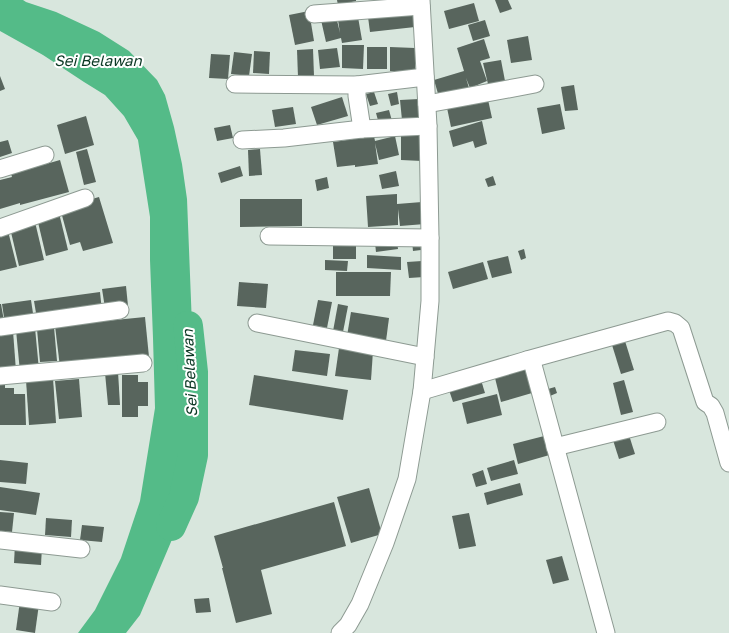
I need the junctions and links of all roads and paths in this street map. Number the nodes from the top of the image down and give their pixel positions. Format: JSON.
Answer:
{"nodes":[{"id":1,"x":421,"y":3,"type":"edge"},
{"id":2,"x":314,"y":14,"type":"dead end"},
{"id":3,"x":426,"y":77,"type":"junction"},
{"id":4,"x":235,"y":84,"type":"dead end"},
{"id":5,"x":535,"y":84,"type":"dead end"},
{"id":6,"x":357,"y":85,"type":"junction"},
{"id":7,"x":427,"y":104,"type":"junction"},
{"id":8,"x":428,"y":126,"type":"junction"},
{"id":9,"x":362,"y":129,"type":"junction"},
{"id":10,"x":242,"y":140,"type":"dead end"},
{"id":11,"x":45,"y":155,"type":"dead end"},
{"id":12,"x":0,"y":169,"type":"edge"},
{"id":13,"x":85,"y":198,"type":"dead end"},
{"id":14,"x":0,"y":228,"type":"edge"},
{"id":15,"x":269,"y":236,"type":"dead end"},
{"id":16,"x":430,"y":238,"type":"junction"},
{"id":17,"x":120,"y":310,"type":"dead end"},
{"id":18,"x":257,"y":323,"type":"dead end"},
{"id":19,"x":0,"y":327,"type":"edge"},
{"id":20,"x":425,"y":357,"type":"junction"},
{"id":21,"x":527,"y":360,"type":"junction"},
{"id":22,"x":143,"y":363,"type":"dead end"},
{"id":23,"x":0,"y":376,"type":"edge"},
{"id":24,"x":422,"y":391,"type":"junction"},
{"id":25,"x":657,"y":422,"type":"dead end"},
{"id":26,"x":555,"y":447,"type":"junction"},
{"id":27,"x":729,"y":463,"type":"edge"},
{"id":28,"x":0,"y":540,"type":"edge"},
{"id":29,"x":81,"y":549,"type":"dead end"},
{"id":30,"x":0,"y":595,"type":"edge"},
{"id":31,"x":52,"y":602,"type":"dead end"},
{"id":32,"x":340,"y":633,"type":"edge"},
{"id":33,"x":606,"y":633,"type":"edge"}],
"edges":[{"from":1,"to":2,"type":"street"},
{"from":1,"to":3,"type":"street"},
{"from":3,"to":6,"type":"street"},
{"from":3,"to":7,"type":"street"},
{"from":4,"to":6,"type":"street"},
{"from":5,"to":7,"type":"street"},
{"from":6,"to":9,"type":"street"},
{"from":7,"to":8,"type":"street"},
{"from":8,"to":9,"type":"street"},
{"from":8,"to":16,"type":"street"},
{"from":9,"to":10,"type":"street"},
{"from":11,"to":12,"type":"street"},
{"from":13,"to":14,"type":"street"},
{"from":15,"to":16,"type":"street"},
{"from":16,"to":20,"type":"street"},
{"from":17,"to":19,"type":"street"},
{"from":18,"to":20,"type":"street"},
{"from":20,"to":24,"type":"street"},
{"from":21,"to":24,"type":"street"},
{"from":21,"to":26,"type":"street"},
{"from":21,"to":27,"type":"street"},
{"from":22,"to":23,"type":"street"},
{"from":24,"to":32,"type":"street"},
{"from":25,"to":26,"type":"street"},
{"from":26,"to":33,"type":"street"},
{"from":28,"to":29,"type":"street"},
{"from":30,"to":31,"type":"street"}]}
